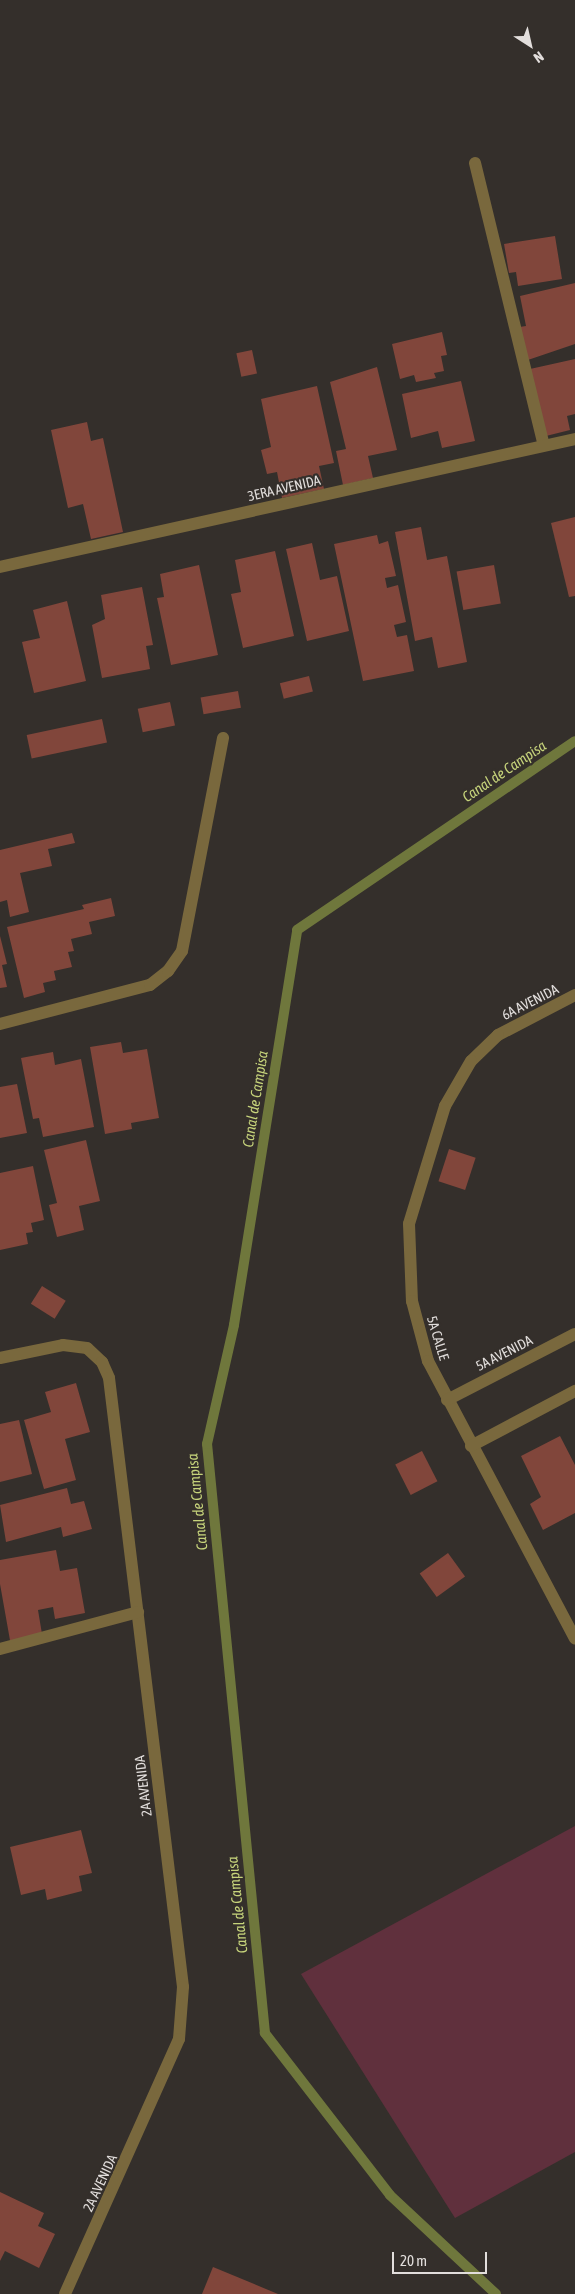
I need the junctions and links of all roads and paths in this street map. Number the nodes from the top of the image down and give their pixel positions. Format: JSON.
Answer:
{"nodes":[{"id":1,"x":475,"y":163,"type":"dead end"},
{"id":2,"x":575,"y":439,"type":"edge"},
{"id":3,"x":544,"y":445,"type":"junction"},
{"id":4,"x":0,"y":567,"type":"edge"},
{"id":5,"x":223,"y":738,"type":"dead end"},
{"id":6,"x":575,"y":995,"type":"edge"},
{"id":7,"x":0,"y":1024,"type":"edge"},
{"id":8,"x":498,"y":1035,"type":"joint"},
{"id":9,"x":575,"y":1334,"type":"edge"},
{"id":10,"x":0,"y":1358,"type":"edge"},
{"id":11,"x":575,"y":1391,"type":"edge"},
{"id":12,"x":447,"y":1400,"type":"junction"},
{"id":13,"x":471,"y":1446,"type":"junction"},
{"id":14,"x":138,"y":1612,"type":"junction"},
{"id":15,"x":575,"y":1639,"type":"edge"},
{"id":16,"x":0,"y":1649,"type":"edge"},
{"id":17,"x":65,"y":2294,"type":"edge"}],
"edges":[{"from":1,"to":3,"type":"street"},
{"from":2,"to":3,"type":"street","name":"3ERA AVENIDA"},
{"from":3,"to":4,"type":"street","name":"3ERA AVENIDA"},
{"from":5,"to":7,"type":"street"},
{"from":6,"to":8,"type":"street","name":"6A AVENIDA"},
{"from":8,"to":12,"type":"street","name":"5A CALLE"},
{"from":9,"to":12,"type":"street","name":"5A AVENIDA"},
{"from":10,"to":14,"type":"street","name":"2A AVENIDA"},
{"from":11,"to":13,"type":"street"},
{"from":12,"to":13,"type":"street","name":"5A CALLE"},
{"from":13,"to":15,"type":"street","name":"5A CALLE"},
{"from":14,"to":16,"type":"street"},
{"from":14,"to":17,"type":"street","name":"2A AVENIDA"}]}
